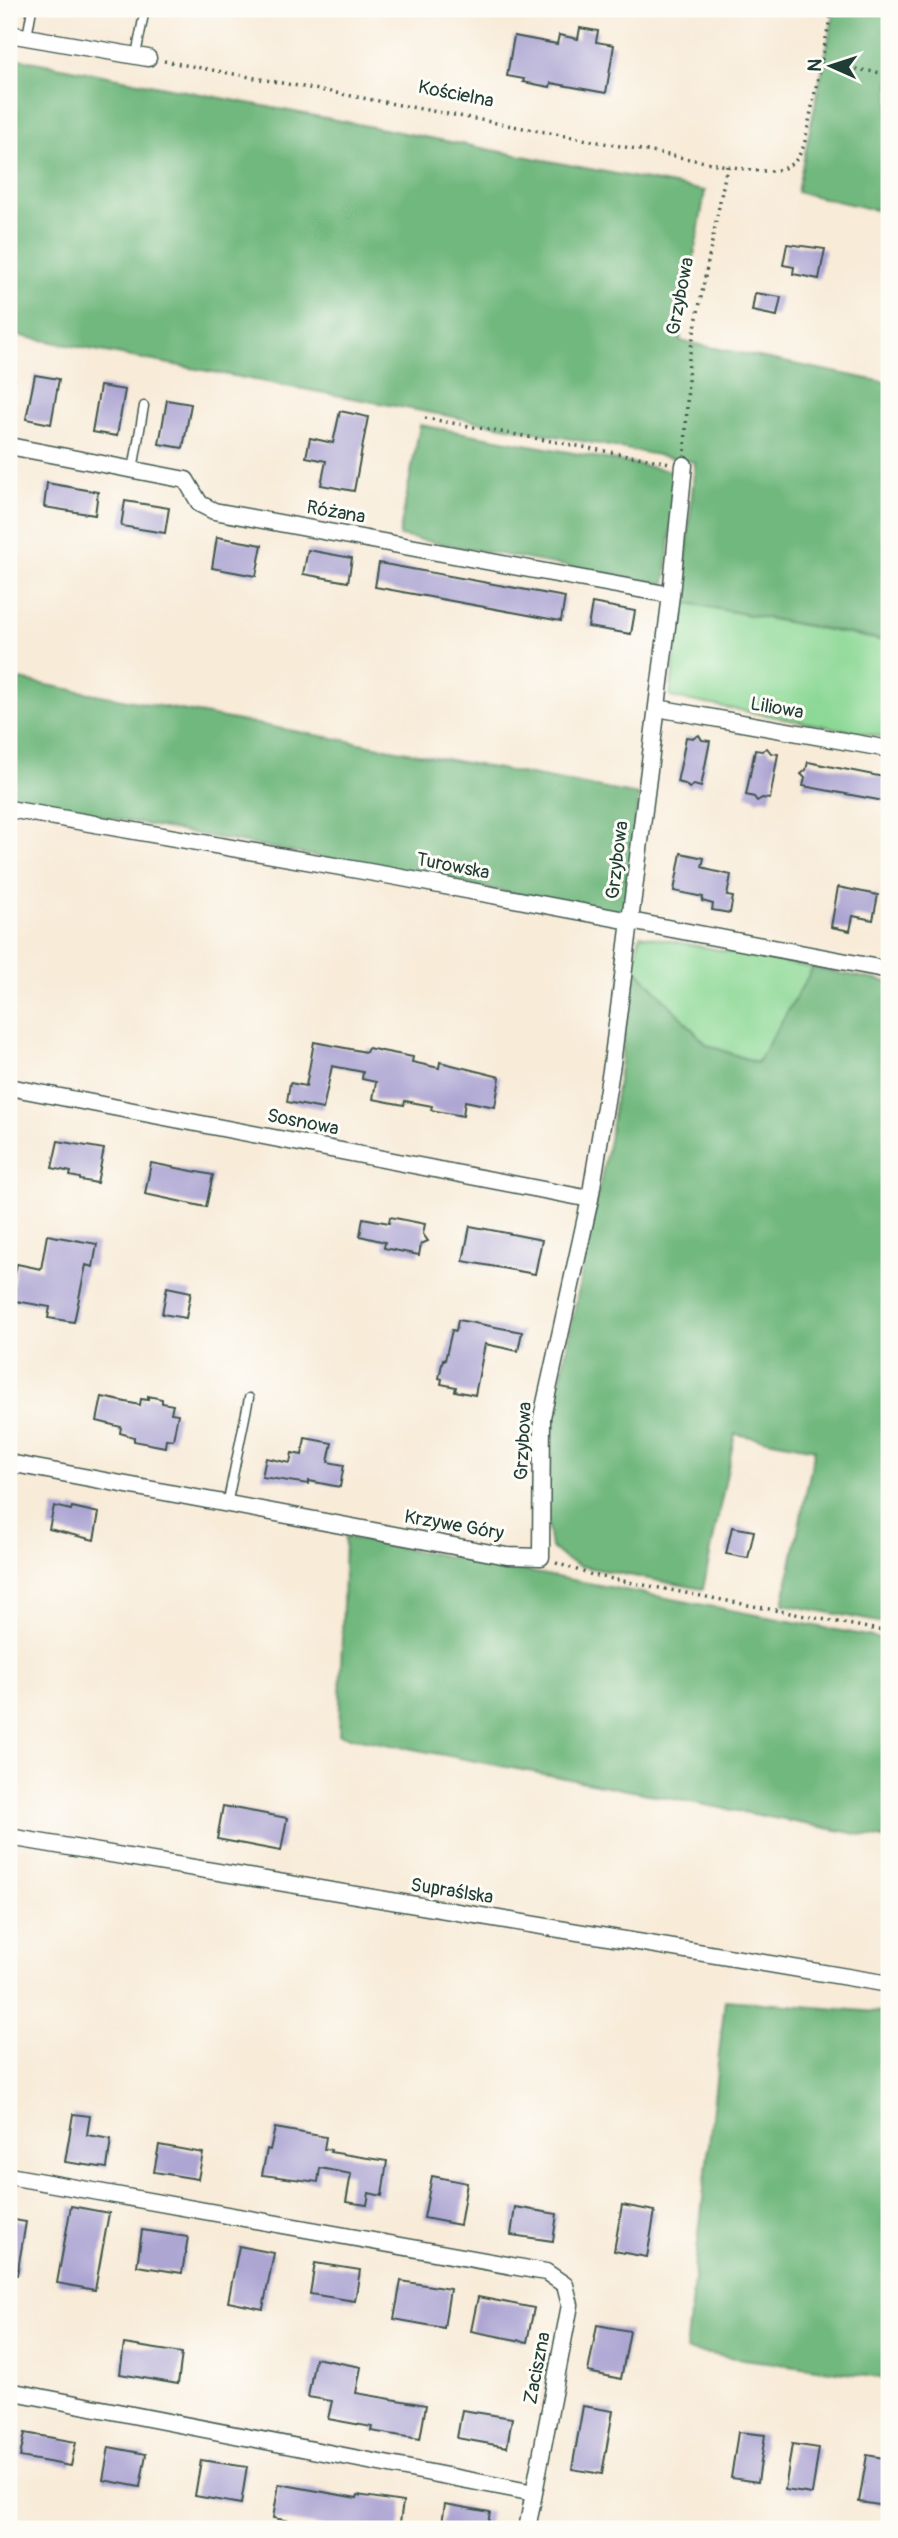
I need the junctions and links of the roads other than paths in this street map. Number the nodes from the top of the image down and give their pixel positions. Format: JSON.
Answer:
{"nodes":[{"id":1,"x":32,"y":9,"type":"edge"},
{"id":2,"x":145,"y":9,"type":"edge"},
{"id":3,"x":9,"y":34,"type":"edge"},
{"id":4,"x":27,"y":37,"type":"junction"},
{"id":5,"x":142,"y":56,"type":"joint"},
{"id":6,"x":144,"y":406,"type":"dead end"},
{"id":7,"x":9,"y":446,"type":"edge"},
{"id":8,"x":684,"y":465,"type":"road end"},
{"id":9,"x":133,"y":470,"type":"junction"},
{"id":10,"x":671,"y":595,"type":"junction"},
{"id":11,"x":657,"y":708,"type":"junction"},
{"id":12,"x":889,"y":750,"type":"edge"},
{"id":13,"x":9,"y":808,"type":"edge"},
{"id":14,"x":630,"y":921,"type":"junction"},
{"id":15,"x":889,"y":970,"type":"edge"},
{"id":16,"x":9,"y":1087,"type":"edge"},
{"id":17,"x":590,"y":1199,"type":"junction"},
{"id":18,"x":249,"y":1398,"type":"dead end"},
{"id":19,"x":9,"y":1463,"type":"edge"},
{"id":20,"x":227,"y":1505,"type":"junction"},
{"id":21,"x":541,"y":1557,"type":"joint"},
{"id":22,"x":9,"y":1837,"type":"edge"},
{"id":23,"x":889,"y":1984,"type":"edge"},
{"id":24,"x":9,"y":2176,"type":"edge"},
{"id":25,"x":9,"y":2392,"type":"edge"},
{"id":26,"x":534,"y":2493,"type":"junction"},
{"id":27,"x":527,"y":2529,"type":"edge"}],
"edges":[{"from":1,"to":4,"type":"lane"},
{"from":2,"to":5,"type":"lane"},
{"from":3,"to":4,"type":"street"},
{"from":4,"to":5,"type":"street"},
{"from":6,"to":9,"type":"lane"},
{"from":7,"to":9,"type":"street","name":"Różana"},
{"from":8,"to":10,"type":"street","name":"Grzybowa"},
{"from":9,"to":10,"type":"street","name":"Różana"},
{"from":10,"to":11,"type":"street","name":"Grzybowa"},
{"from":11,"to":12,"type":"street","name":"Liliowa"},
{"from":11,"to":14,"type":"street","name":"Grzybowa"},
{"from":13,"to":14,"type":"street","name":"Turowska"},
{"from":14,"to":15,"type":"street","name":"Turowska"},
{"from":14,"to":17,"type":"street","name":"Grzybowa"},
{"from":16,"to":17,"type":"street","name":"Sosnowa"},
{"from":17,"to":21,"type":"street","name":"Grzybowa"},
{"from":18,"to":20,"type":"lane"},
{"from":19,"to":20,"type":"street","name":"Krzywe Góry"},
{"from":20,"to":21,"type":"street","name":"Krzywe Góry"},
{"from":22,"to":23,"type":"street","name":"Supraślska"},
{"from":24,"to":26,"type":"street","name":"Zaciszna"},
{"from":25,"to":26,"type":"street"},
{"from":26,"to":27,"type":"street","name":"Zaciszna"}]}
